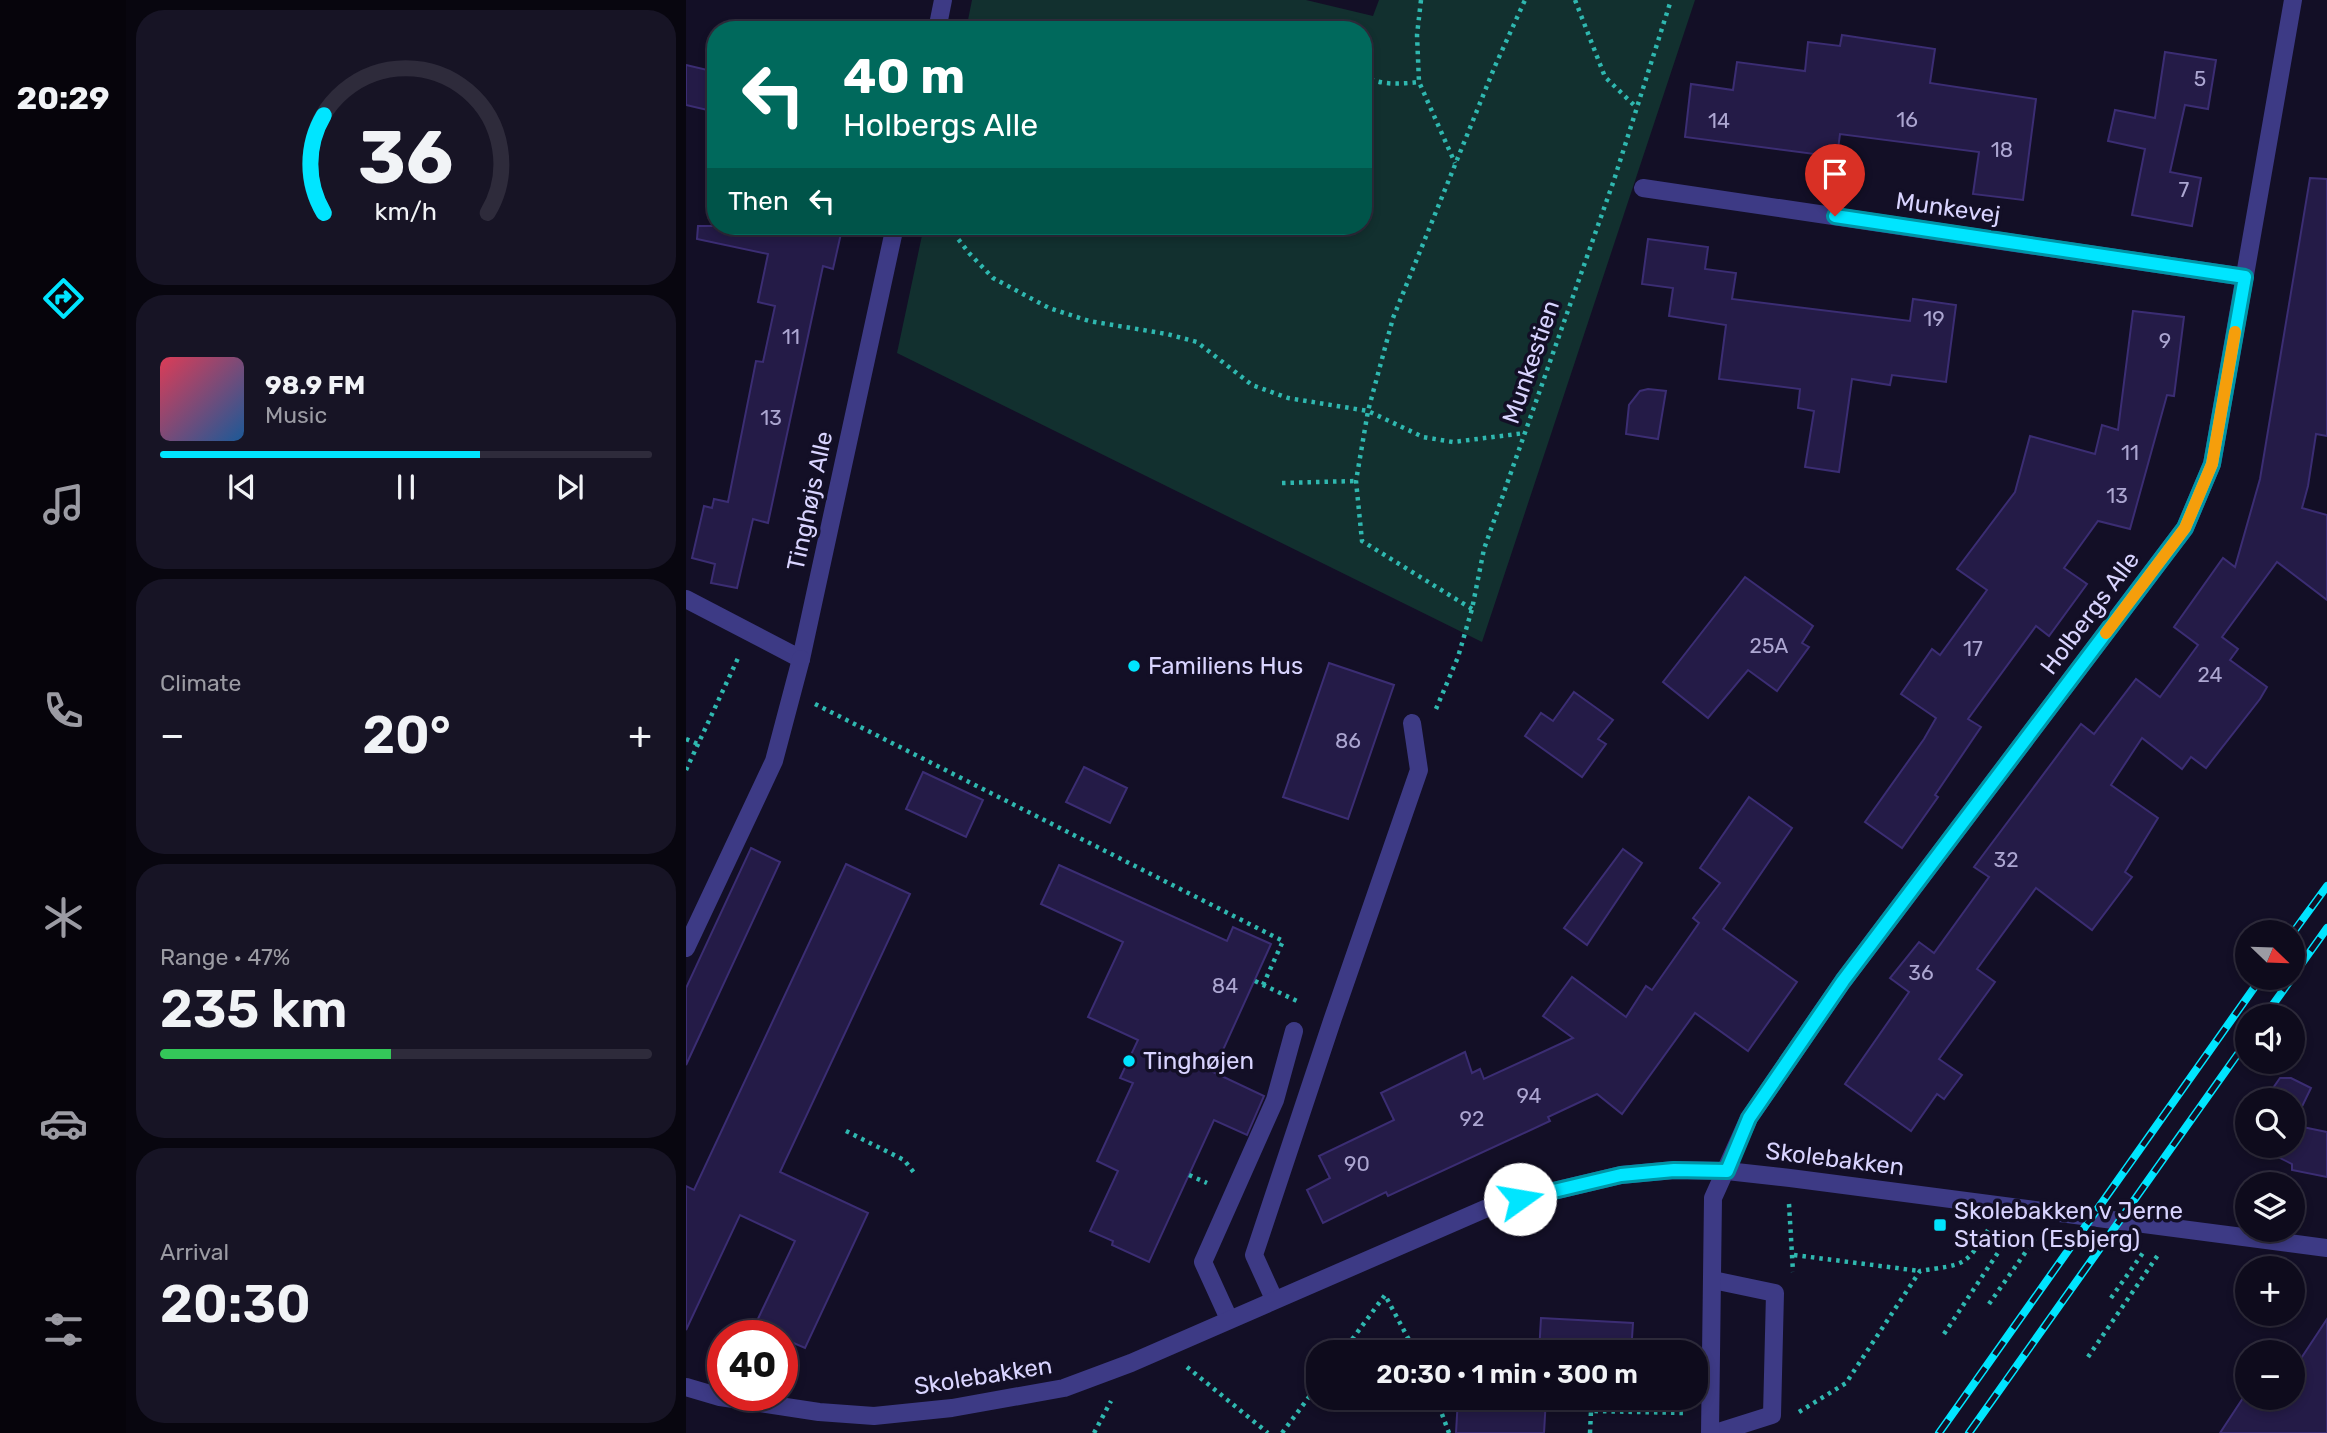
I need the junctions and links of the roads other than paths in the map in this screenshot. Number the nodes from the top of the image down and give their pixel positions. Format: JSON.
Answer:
{"nodes":[{"id":1,"x":943,"y":0,"type":"edge"},
{"id":2,"x":2293,"y":0,"type":"edge"},
{"id":3,"x":939,"y":21,"type":"edge"},
{"id":4,"x":1643,"y":188,"type":"dead end"},
{"id":5,"x":893,"y":235,"type":"edge"},
{"id":6,"x":2245,"y":277,"type":"junction"},
{"id":7,"x":686,"y":599,"type":"edge"},
{"id":8,"x":801,"y":659,"type":"junction"},
{"id":9,"x":1412,"y":723,"type":"road end"},
{"id":10,"x":686,"y":947,"type":"edge"},
{"id":11,"x":1294,"y":1031,"type":"dead end"},
{"id":12,"x":1727,"y":1171,"type":"junction"},
{"id":13,"x":2327,"y":1248,"type":"edge"},
{"id":14,"x":1713,"y":1280,"type":"junction"},
{"id":15,"x":1273,"y":1299,"type":"junction"},
{"id":16,"x":1229,"y":1319,"type":"junction"},
{"id":17,"x":686,"y":1387,"type":"edge"},
{"id":18,"x":1712,"y":1433,"type":"edge"}],
"edges":[{"from":1,"to":3,"type":"street"},
{"from":2,"to":6,"type":"street","name":"Holbergs Alle"},
{"from":4,"to":6,"type":"street","name":"Munkevej"},
{"from":5,"to":8,"type":"street","name":"Tinghøjs Alle"},
{"from":6,"to":12,"type":"street","name":"Holbergs Alle"},
{"from":7,"to":8,"type":"street"},
{"from":8,"to":10,"type":"street","name":"Tinghøjs Alle"},
{"from":9,"to":15,"type":"street"},
{"from":11,"to":16,"type":"street"},
{"from":12,"to":13,"type":"street","name":"Skolebakken"},
{"from":12,"to":14,"type":"street","name":"Holbergs Alle"},
{"from":12,"to":15,"type":"street","name":"Skolebakken"},
{"from":14,"to":18,"type":"street","name":"Holbergs Alle"},
{"from":14,"to":18,"type":"street"},
{"from":15,"to":16,"type":"street","name":"Skolebakken"},
{"from":16,"to":17,"type":"street","name":"Skolebakken"}]}
